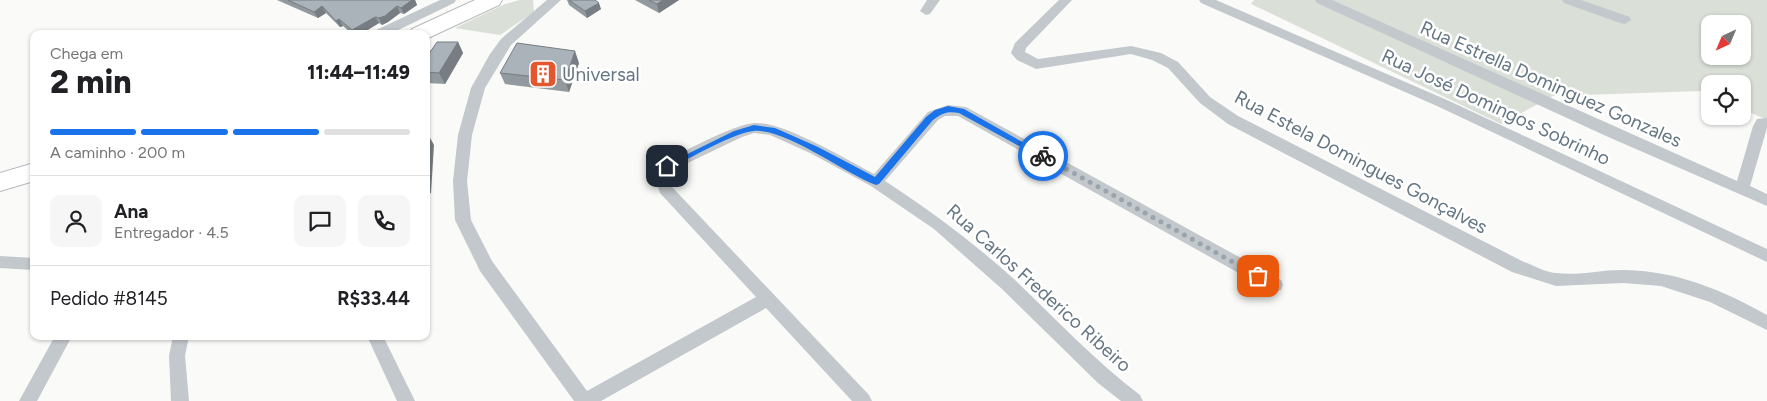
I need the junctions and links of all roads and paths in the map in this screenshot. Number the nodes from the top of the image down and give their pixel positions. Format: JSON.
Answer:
{"nodes":[{"id":1,"x":450,"y":0,"type":"edge"},
{"id":2,"x":478,"y":0,"type":"edge"},
{"id":3,"x":492,"y":0,"type":"edge"},
{"id":4,"x":555,"y":0,"type":"edge"},
{"id":5,"x":934,"y":0,"type":"edge"},
{"id":6,"x":1066,"y":0,"type":"edge"},
{"id":7,"x":1205,"y":0,"type":"edge"},
{"id":8,"x":1321,"y":0,"type":"edge"},
{"id":9,"x":1568,"y":0,"type":"edge"},
{"id":10,"x":543,"y":5,"type":"edge"},
{"id":11,"x":926,"y":11,"type":"dead end"},
{"id":12,"x":1624,"y":20,"type":"dead end"},
{"id":13,"x":445,"y":21,"type":"junction"},
{"id":14,"x":387,"y":30,"type":"edge"},
{"id":15,"x":427,"y":30,"type":"edge"},
{"id":16,"x":1767,"y":123,"type":"edge"},
{"id":17,"x":30,"y":173,"type":"edge"},
{"id":18,"x":0,"y":182,"type":"edge"},
{"id":19,"x":876,"y":182,"type":"junction"},
{"id":20,"x":1742,"y":189,"type":"junction"},
{"id":21,"x":1767,"y":200,"type":"edge"},
{"id":22,"x":1767,"y":256,"type":"edge"},
{"id":23,"x":0,"y":262,"type":"edge"},
{"id":24,"x":30,"y":264,"type":"edge"},
{"id":25,"x":1275,"y":285,"type":"dead end"},
{"id":26,"x":767,"y":299,"type":"junction"},
{"id":27,"x":1767,"y":323,"type":"edge"},
{"id":28,"x":62,"y":340,"type":"edge"},
{"id":29,"x":180,"y":340,"type":"edge"},
{"id":30,"x":377,"y":340,"type":"edge"},
{"id":31,"x":28,"y":401,"type":"edge"},
{"id":32,"x":180,"y":401,"type":"edge"},
{"id":33,"x":406,"y":401,"type":"edge"},
{"id":34,"x":584,"y":401,"type":"edge"},
{"id":35,"x":863,"y":401,"type":"edge"},
{"id":36,"x":1134,"y":401,"type":"edge"}],
"edges":[{"from":1,"to":14,"type":"street"},
{"from":2,"to":13,"type":"main road"},
{"from":3,"to":13,"type":"main road"},
{"from":4,"to":10,"type":"street"},
{"from":5,"to":11,"type":"street"},
{"from":6,"to":27,"type":"street","name":"Rua Estela Domingues Gonçalves"},
{"from":7,"to":22,"type":"street","name":"Rua José Domingos Sobrinho"},
{"from":8,"to":20,"type":"street","name":"Rua Estrella Dominguez Gonzales"},
{"from":9,"to":12,"type":"street"},
{"from":10,"to":34,"type":"street"},
{"from":13,"to":15,"type":"main road"},
{"from":16,"to":20,"type":"street"},
{"from":17,"to":18,"type":"main road"},
{"from":19,"to":25,"type":"street"},
{"from":19,"to":26,"type":"street","name":"Rua Carlos Frederico Ribeiro"},
{"from":19,"to":36,"type":"street","name":"Rua Carlos Frederico Ribeiro"},
{"from":20,"to":21,"type":"street","name":"Rua Estrella Dominguez Gonzales"},
{"from":23,"to":24,"type":"street"},
{"from":26,"to":34,"type":"street"},
{"from":26,"to":35,"type":"street","name":"Rua Carlos Frederico Ribeiro"},
{"from":28,"to":31,"type":"street"},
{"from":29,"to":32,"type":"street"},
{"from":30,"to":33,"type":"street"}]}
